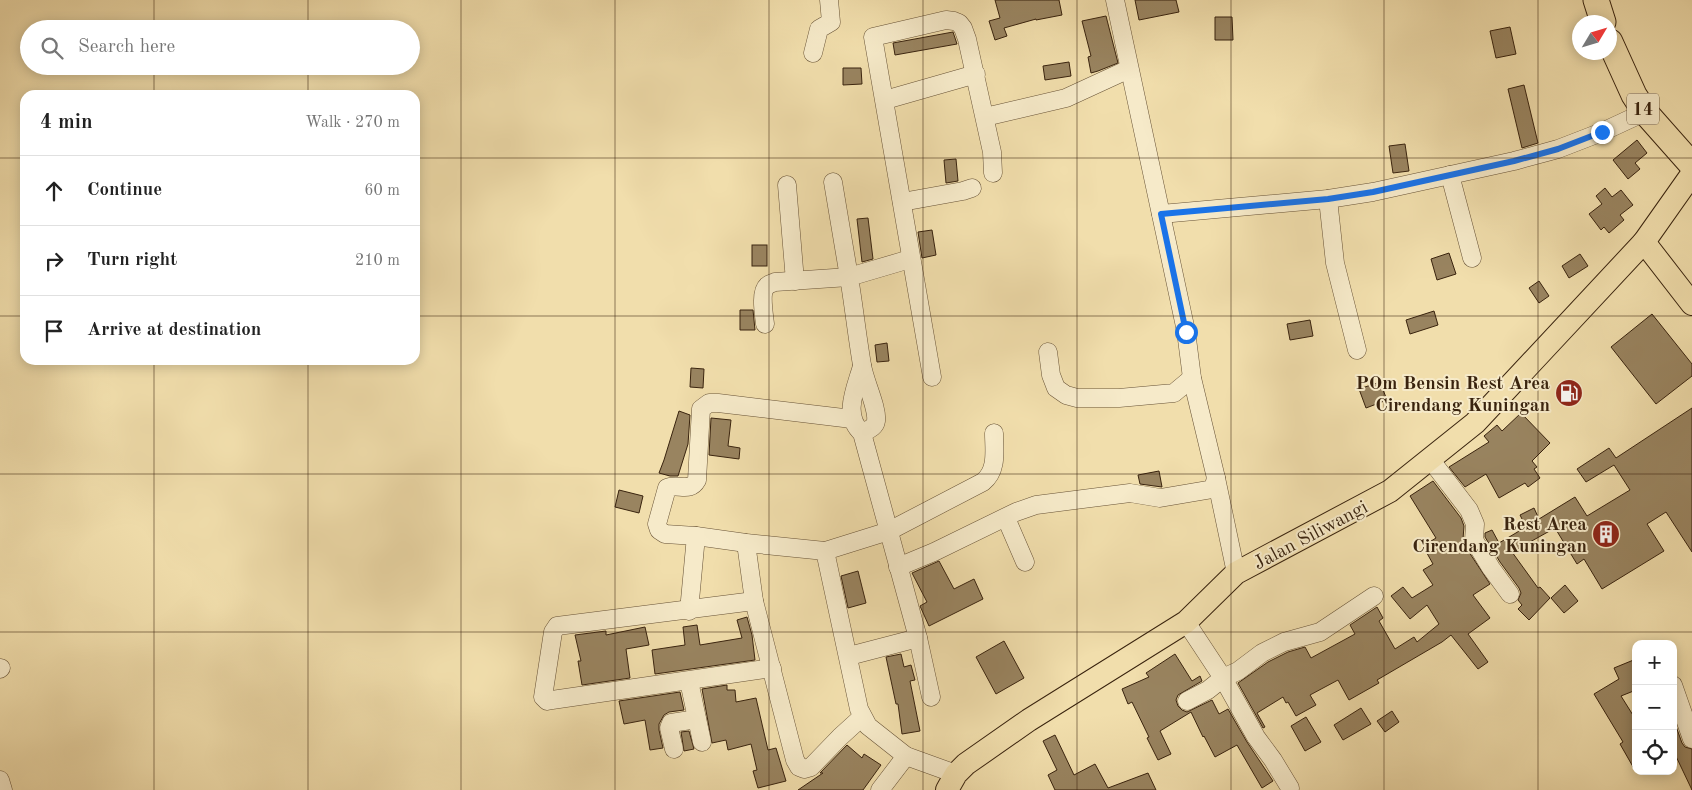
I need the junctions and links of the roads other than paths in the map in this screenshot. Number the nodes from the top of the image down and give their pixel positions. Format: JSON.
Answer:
{"nodes":[{"id":1,"x":829,"y":0,"type":"edge"},
{"id":2,"x":1115,"y":0,"type":"edge"},
{"id":3,"x":1596,"y":0,"type":"edge"},
{"id":4,"x":1601,"y":15,"type":"edge"},
{"id":5,"x":813,"y":53,"type":"dead end"},
{"id":6,"x":1617,"y":57,"type":"edge"},
{"id":7,"x":1129,"y":69,"type":"junction"},
{"id":8,"x":976,"y":74,"type":"junction"},
{"id":9,"x":885,"y":100,"type":"junction"},
{"id":10,"x":1645,"y":112,"type":"junction"},
{"id":11,"x":985,"y":117,"type":"junction"},
{"id":12,"x":1692,"y":165,"type":"edge"},
{"id":13,"x":993,"y":173,"type":"dead end"},
{"id":14,"x":1692,"y":174,"type":"edge"},
{"id":15,"x":1450,"y":175,"type":"junction"},
{"id":16,"x":832,"y":182,"type":"dead end"},
{"id":17,"x":787,"y":184,"type":"dead end"},
{"id":18,"x":972,"y":188,"type":"dead end"},
{"id":19,"x":1328,"y":199,"type":"junction"},
{"id":20,"x":902,"y":202,"type":"junction"},
{"id":21,"x":1161,"y":214,"type":"junction"},
{"id":22,"x":1644,"y":242,"type":"junction"},
{"id":23,"x":1472,"y":258,"type":"dead end"},
{"id":24,"x":910,"y":259,"type":"junction"},
{"id":25,"x":849,"y":278,"type":"junction"},
{"id":26,"x":795,"y":282,"type":"junction"},
{"id":27,"x":1692,"y":304,"type":"edge"},
{"id":28,"x":765,"y":324,"type":"dead end"},
{"id":29,"x":1357,"y":350,"type":"dead end"},
{"id":30,"x":1048,"y":352,"type":"dead end"},
{"id":31,"x":862,"y":366,"type":"junction"},
{"id":32,"x":932,"y":377,"type":"dead end"},
{"id":33,"x":1192,"y":378,"type":"junction"},
{"id":34,"x":857,"y":426,"type":"junction"},
{"id":35,"x":994,"y":432,"type":"dead end"},
{"id":36,"x":1430,"y":459,"type":"junction"},
{"id":37,"x":1216,"y":478,"type":"junction"},
{"id":38,"x":1006,"y":518,"type":"junction"},
{"id":39,"x":889,"y":531,"type":"junction"},
{"id":40,"x":696,"y":536,"type":"junction"},
{"id":41,"x":746,"y":543,"type":"junction"},
{"id":42,"x":825,"y":551,"type":"junction"},
{"id":43,"x":1025,"y":562,"type":"dead end"},
{"id":44,"x":898,"y":568,"type":"junction"},
{"id":45,"x":1236,"y":573,"type":"junction"},
{"id":46,"x":1510,"y":594,"type":"dead end"},
{"id":47,"x":1374,"y":596,"type":"dead end"},
{"id":48,"x":754,"y":601,"type":"junction"},
{"id":49,"x":690,"y":610,"type":"junction"},
{"id":50,"x":1186,"y":622,"type":"junction"},
{"id":51,"x":918,"y":638,"type":"junction"},
{"id":52,"x":849,"y":656,"type":"junction"},
{"id":53,"x":772,"y":668,"type":"junction"},
{"id":54,"x":1223,"y":678,"type":"junction"},
{"id":55,"x":689,"y":681,"type":"junction"},
{"id":56,"x":1677,"y":696,"type":"edge"},
{"id":57,"x":931,"y":697,"type":"dead end"},
{"id":58,"x":1187,"y":701,"type":"dead end"},
{"id":59,"x":862,"y":717,"type":"junction"},
{"id":60,"x":697,"y":719,"type":"junction"},
{"id":61,"x":1692,"y":739,"type":"edge"},
{"id":62,"x":702,"y":742,"type":"dead end"},
{"id":63,"x":674,"y":749,"type":"dead end"},
{"id":64,"x":906,"y":756,"type":"junction"},
{"id":65,"x":0,"y":780,"type":"edge"},
{"id":66,"x":951,"y":782,"type":"edge"},
{"id":67,"x":1290,"y":788,"type":"dead end"},
{"id":68,"x":3,"y":790,"type":"edge"},
{"id":69,"x":880,"y":790,"type":"edge"}],
"edges":[{"from":1,"to":5,"type":"street"},
{"from":2,"to":7,"type":"street"},
{"from":3,"to":4,"type":"highway"},
{"from":6,"to":10,"type":"highway","number":"14"},
{"from":7,"to":11,"type":"street"},
{"from":7,"to":21,"type":"street"},
{"from":8,"to":9,"type":"street"},
{"from":8,"to":9,"type":"street"},
{"from":8,"to":11,"type":"street"},
{"from":9,"to":20,"type":"street"},
{"from":10,"to":12,"type":"highway","number":"14"},
{"from":10,"to":15,"type":"street"},
{"from":11,"to":13,"type":"street"},
{"from":14,"to":22,"type":"main road","name":"Jalan Siliwangi"},
{"from":15,"to":19,"type":"street"},
{"from":15,"to":23,"type":"street"},
{"from":16,"to":25,"type":"street"},
{"from":17,"to":26,"type":"street"},
{"from":18,"to":20,"type":"street"},
{"from":19,"to":21,"type":"street"},
{"from":19,"to":29,"type":"street"},
{"from":20,"to":24,"type":"street"},
{"from":21,"to":33,"type":"street"},
{"from":22,"to":27,"type":"main road"},
{"from":22,"to":36,"type":"main road","name":"Jalan Siliwangi"},
{"from":24,"to":25,"type":"street"},
{"from":24,"to":32,"type":"street"},
{"from":25,"to":26,"type":"street"},
{"from":25,"to":31,"type":"street"},
{"from":26,"to":28,"type":"street"},
{"from":30,"to":33,"type":"street"},
{"from":31,"to":34,"type":"street"},
{"from":31,"to":34,"type":"street"},
{"from":33,"to":37,"type":"street"},
{"from":34,"to":39,"type":"street"},
{"from":34,"to":40,"type":"street"},
{"from":35,"to":39,"type":"street"},
{"from":36,"to":45,"type":"main road","name":"Jalan Siliwangi"},
{"from":36,"to":46,"type":"street"},
{"from":37,"to":38,"type":"street"},
{"from":37,"to":45,"type":"street"},
{"from":38,"to":43,"type":"street"},
{"from":38,"to":44,"type":"street"},
{"from":39,"to":42,"type":"street"},
{"from":39,"to":44,"type":"street"},
{"from":40,"to":41,"type":"street"},
{"from":40,"to":49,"type":"street"},
{"from":41,"to":42,"type":"street"},
{"from":41,"to":48,"type":"street"},
{"from":42,"to":52,"type":"street"},
{"from":44,"to":51,"type":"street"},
{"from":45,"to":50,"type":"main road","name":"Jalan Siliwangi"},
{"from":47,"to":54,"type":"street"},
{"from":48,"to":49,"type":"street"},
{"from":48,"to":53,"type":"street"},
{"from":49,"to":55,"type":"street"},
{"from":50,"to":54,"type":"street"},
{"from":50,"to":66,"type":"main road","name":"Jalan Siliwangi"},
{"from":51,"to":52,"type":"street"},
{"from":51,"to":57,"type":"street"},
{"from":52,"to":59,"type":"street"},
{"from":53,"to":55,"type":"street"},
{"from":53,"to":59,"type":"street"},
{"from":54,"to":58,"type":"street"},
{"from":54,"to":67,"type":"street"},
{"from":55,"to":60,"type":"street"},
{"from":56,"to":61,"type":"street"},
{"from":59,"to":64,"type":"street"},
{"from":60,"to":62,"type":"street"},
{"from":60,"to":63,"type":"street"},
{"from":64,"to":66,"type":"street"},
{"from":64,"to":69,"type":"street"},
{"from":65,"to":68,"type":"street"}]}
